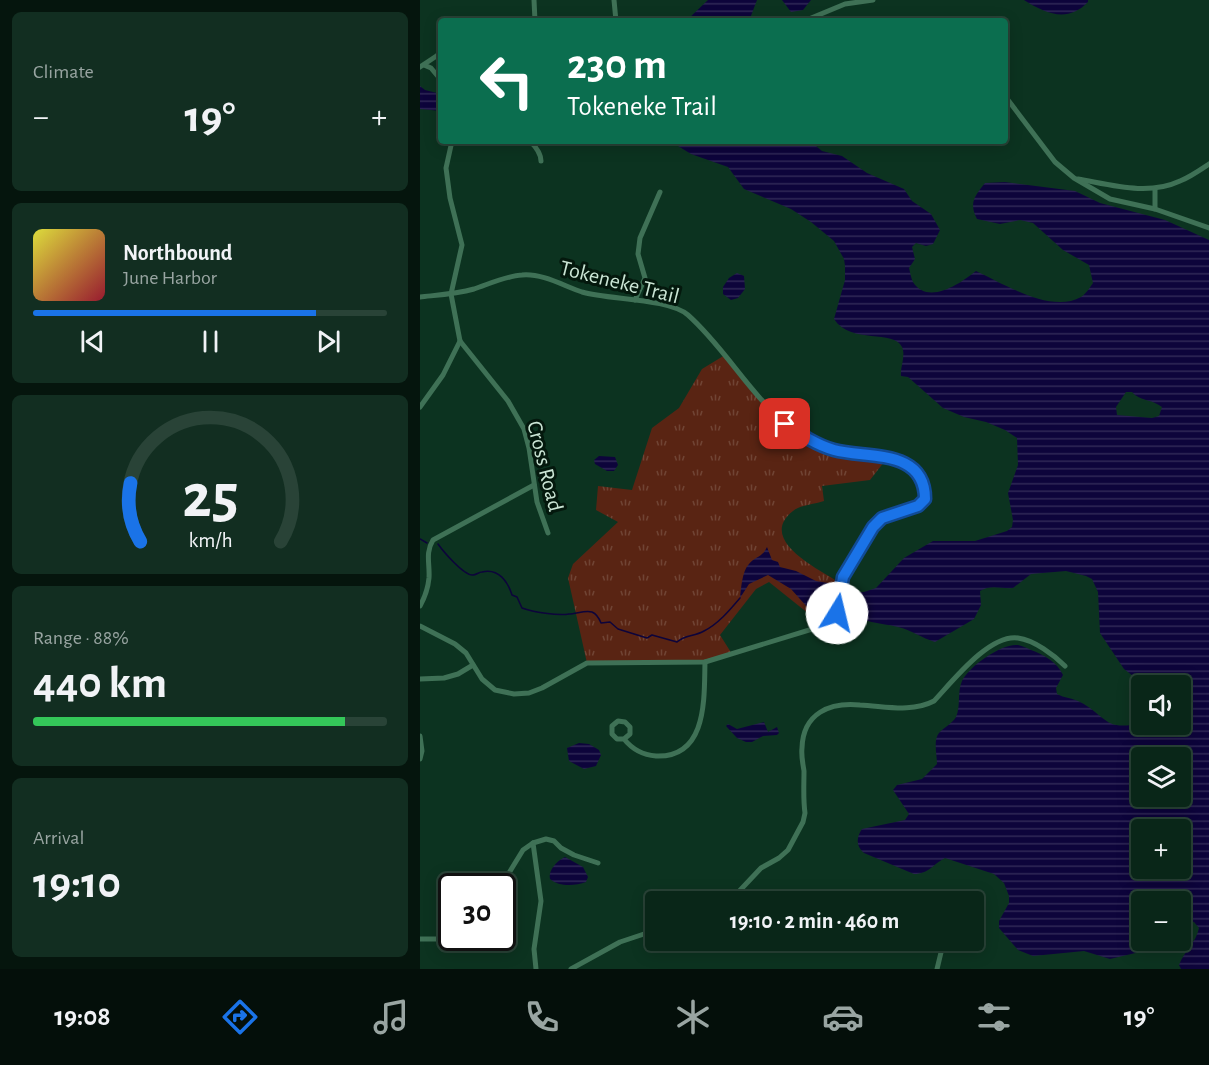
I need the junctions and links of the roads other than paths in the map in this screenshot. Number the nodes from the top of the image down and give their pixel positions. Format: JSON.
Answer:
{"nodes":[{"id":1,"x":534,"y":0,"type":"edge"},
{"id":2,"x":614,"y":0,"type":"edge"},
{"id":3,"x":873,"y":0,"type":"edge"},
{"id":4,"x":535,"y":18,"type":"edge"},
{"id":5,"x":616,"y":18,"type":"edge"},
{"id":6,"x":811,"y":18,"type":"edge"},
{"id":7,"x":438,"y":55,"type":"edge"},
{"id":8,"x":422,"y":66,"type":"edge"},
{"id":9,"x":438,"y":76,"type":"edge"},
{"id":10,"x":1008,"y":100,"type":"edge"},
{"id":11,"x":451,"y":144,"type":"edge"},
{"id":12,"x":533,"y":144,"type":"edge"},
{"id":13,"x":541,"y":161,"type":"dead end"},
{"id":14,"x":1209,"y":164,"type":"edge"},
{"id":15,"x":1074,"y":178,"type":"junction"},
{"id":16,"x":1155,"y":189,"type":"junction"},
{"id":17,"x":660,"y":192,"type":"dead end"},
{"id":18,"x":1155,"y":208,"type":"junction"},
{"id":19,"x":1209,"y":228,"type":"edge"},
{"id":20,"x":451,"y":294,"type":"junction"},
{"id":21,"x":420,"y":297,"type":"edge"},
{"id":22,"x":635,"y":300,"type":"junction"},
{"id":23,"x":460,"y":341,"type":"junction"},
{"id":24,"x":420,"y":407,"type":"edge"},
{"id":25,"x":534,"y":485,"type":"junction"},
{"id":26,"x":548,"y":533,"type":"dead end"},
{"id":27,"x":420,"y":606,"type":"edge"},
{"id":28,"x":420,"y":626,"type":"edge"},
{"id":29,"x":705,"y":662,"type":"junction"},
{"id":30,"x":473,"y":665,"type":"junction"},
{"id":31,"x":1065,"y":666,"type":"dead end"},
{"id":32,"x":420,"y":679,"type":"edge"},
{"id":33,"x":420,"y":736,"type":"edge"},
{"id":34,"x":624,"y":739,"type":"dead end"},
{"id":35,"x":420,"y":759,"type":"edge"},
{"id":36,"x":533,"y":843,"type":"junction"},
{"id":37,"x":598,"y":862,"type":"dead end"},
{"id":38,"x":509,"y":873,"type":"edge"},
{"id":39,"x":739,"y":891,"type":"edge"},
{"id":40,"x":645,"y":934,"type":"edge"},
{"id":41,"x":420,"y":939,"type":"edge"},
{"id":42,"x":438,"y":939,"type":"edge"},
{"id":43,"x":941,"y":951,"type":"edge"},
{"id":44,"x":536,"y":969,"type":"edge"},
{"id":45,"x":571,"y":969,"type":"edge"},
{"id":46,"x":937,"y":969,"type":"edge"}],
"edges":[{"from":1,"to":4,"type":"street"},
{"from":2,"to":5,"type":"street"},
{"from":3,"to":6,"type":"street"},
{"from":7,"to":8,"type":"street"},
{"from":8,"to":9,"type":"street"},
{"from":10,"to":15,"type":"street"},
{"from":11,"to":20,"type":"street","name":"Cross Road"},
{"from":12,"to":13,"type":"street"},
{"from":14,"to":16,"type":"street"},
{"from":15,"to":16,"type":"street"},
{"from":15,"to":18,"type":"street"},
{"from":16,"to":18,"type":"street"},
{"from":17,"to":22,"type":"street"},
{"from":18,"to":19,"type":"street"},
{"from":20,"to":21,"type":"street","name":"Tokeneke Trail"},
{"from":20,"to":22,"type":"street","name":"Tokeneke Trail"},
{"from":20,"to":23,"type":"street","name":"Cross Road"},
{"from":22,"to":29,"type":"street","name":"Tokeneke Trail"},
{"from":23,"to":24,"type":"street"},
{"from":23,"to":25,"type":"street","name":"Cross Road"},
{"from":25,"to":26,"type":"street","name":"Cross Road"},
{"from":25,"to":27,"type":"street"},
{"from":28,"to":30,"type":"street"},
{"from":29,"to":30,"type":"street"},
{"from":29,"to":34,"type":"street"},
{"from":30,"to":32,"type":"street"},
{"from":31,"to":39,"type":"street"},
{"from":33,"to":35,"type":"street"},
{"from":36,"to":37,"type":"street"},
{"from":36,"to":38,"type":"street"},
{"from":36,"to":44,"type":"street"},
{"from":40,"to":45,"type":"street"},
{"from":41,"to":42,"type":"street"},
{"from":43,"to":46,"type":"street"}]}
